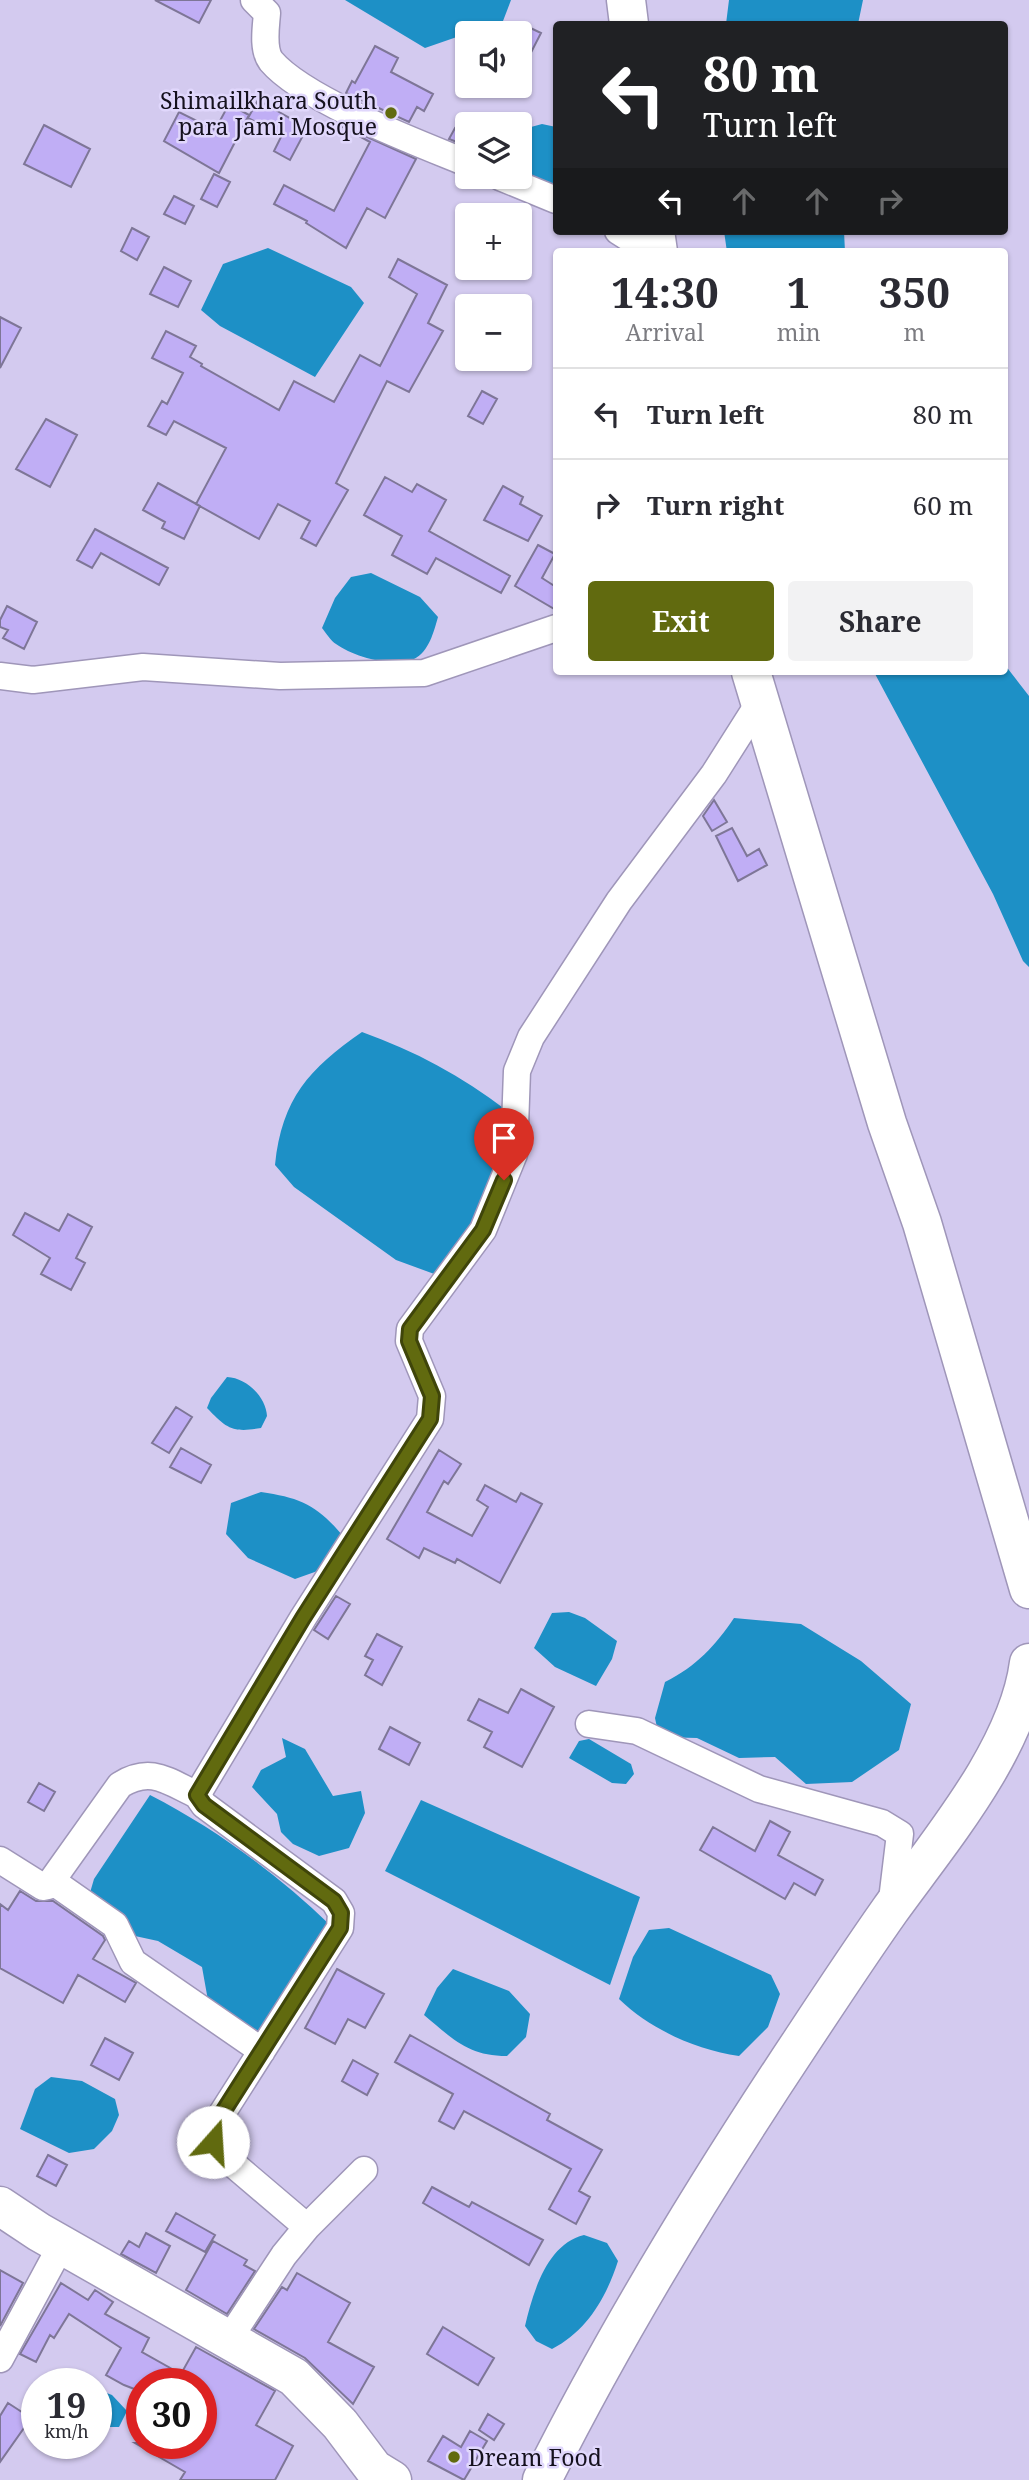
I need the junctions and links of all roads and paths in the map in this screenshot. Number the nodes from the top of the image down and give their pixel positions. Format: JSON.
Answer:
{"nodes":[{"id":1,"x":254,"y":0,"type":"edge"},
{"id":2,"x":626,"y":0,"type":"edge"},
{"id":3,"x":629,"y":21,"type":"edge"},
{"id":4,"x":455,"y":158,"type":"edge"},
{"id":5,"x":529,"y":189,"type":"edge"},
{"id":6,"x":553,"y":199,"type":"edge"},
{"id":7,"x":624,"y":235,"type":"edge"},
{"id":8,"x":645,"y":248,"type":"edge"},
{"id":9,"x":553,"y":629,"type":"edge"},
{"id":10,"x":0,"y":676,"type":"edge"},
{"id":11,"x":755,"y":687,"type":"edge"},
{"id":12,"x":1029,"y":1589,"type":"edge"},
{"id":13,"x":1029,"y":1663,"type":"edge"},
{"id":14,"x":589,"y":1724,"type":"dead end"},
{"id":15,"x":197,"y":1795,"type":"junction"},
{"id":16,"x":0,"y":1860,"type":"edge"},
{"id":17,"x":52,"y":1881,"type":"junction"},
{"id":18,"x":889,"y":1912,"type":"junction"},
{"id":19,"x":262,"y":2050,"type":"junction"},
{"id":20,"x":364,"y":2170,"type":"dead end"},
{"id":21,"x":0,"y":2206,"type":"edge"},
{"id":22,"x":307,"y":2227,"type":"junction"},
{"id":23,"x":62,"y":2244,"type":"junction"},
{"id":24,"x":229,"y":2339,"type":"junction"},
{"id":25,"x":0,"y":2359,"type":"edge"},
{"id":26,"x":392,"y":2480,"type":"edge"},
{"id":27,"x":542,"y":2480,"type":"edge"}],
"edges":[{"from":1,"to":4,"type":"street"},
{"from":2,"to":3,"type":"street"},
{"from":5,"to":6,"type":"street"},
{"from":7,"to":8,"type":"street"},
{"from":9,"to":10,"type":"street"},
{"from":11,"to":12,"type":"street"},
{"from":11,"to":15,"type":"street"},
{"from":13,"to":18,"type":"street"},
{"from":14,"to":18,"type":"street"},
{"from":15,"to":17,"type":"street"},
{"from":15,"to":19,"type":"street"},
{"from":16,"to":17,"type":"street"},
{"from":17,"to":19,"type":"street"},
{"from":18,"to":27,"type":"street"},
{"from":19,"to":22,"type":"street"},
{"from":20,"to":22,"type":"street"},
{"from":21,"to":23,"type":"street"},
{"from":22,"to":24,"type":"street"},
{"from":23,"to":24,"type":"street"},
{"from":23,"to":25,"type":"street"},
{"from":24,"to":26,"type":"street"}]}
